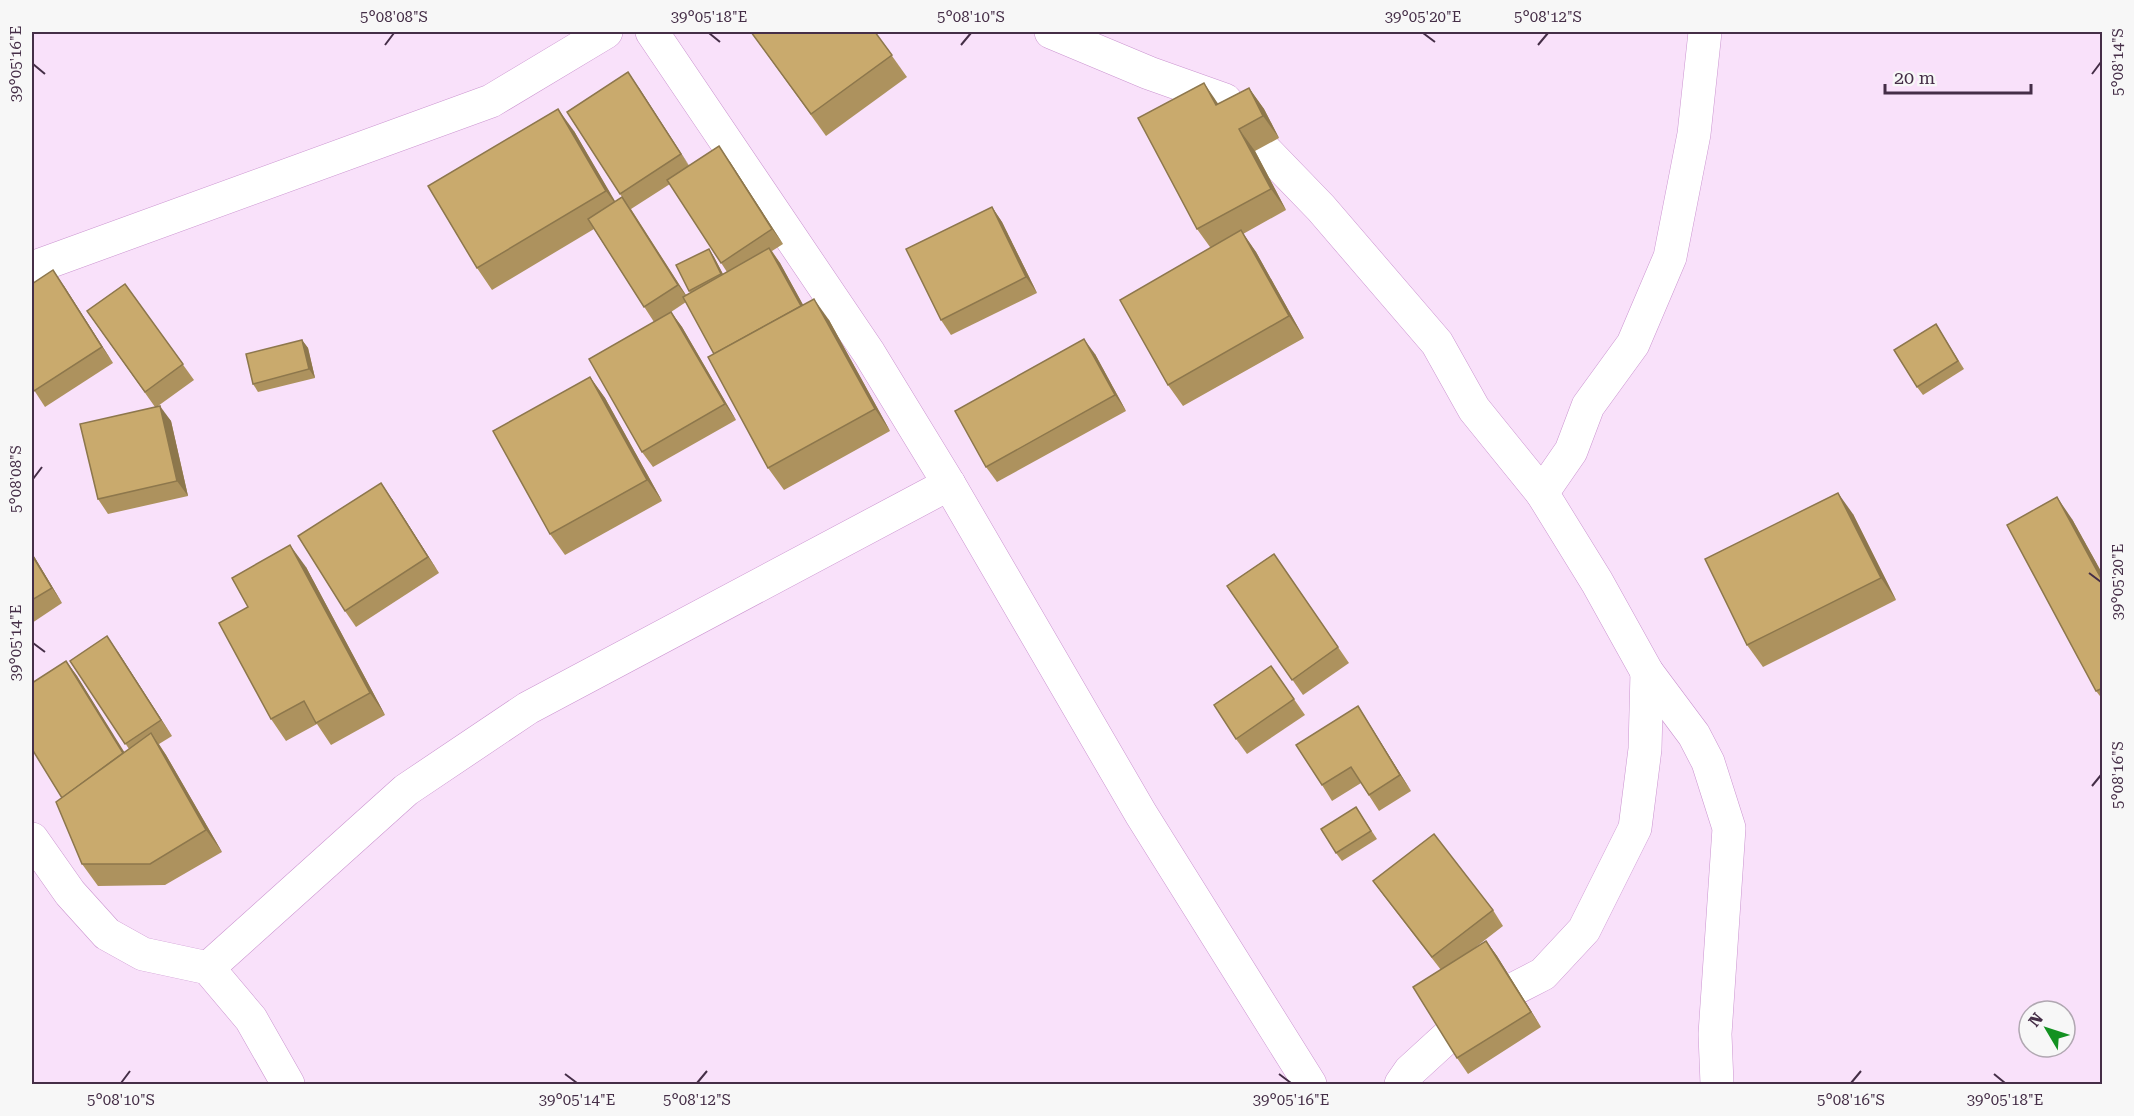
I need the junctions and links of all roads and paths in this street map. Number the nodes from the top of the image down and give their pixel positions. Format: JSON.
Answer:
{"nodes":[{"id":1,"x":606,"y":32,"type":"edge"},
{"id":2,"x":652,"y":32,"type":"edge"},
{"id":3,"x":1051,"y":32,"type":"edge"},
{"id":4,"x":1705,"y":32,"type":"edge"},
{"id":5,"x":32,"y":268,"type":"edge"},
{"id":6,"x":949,"y":484,"type":"junction"},
{"id":7,"x":1542,"y":494,"type":"junction"},
{"id":8,"x":1647,"y":672,"type":"junction"},
{"id":9,"x":32,"y":838,"type":"edge"},
{"id":10,"x":208,"y":968,"type":"junction"},
{"id":11,"x":288,"y":1084,"type":"edge"},
{"id":12,"x":1310,"y":1084,"type":"edge"},
{"id":13,"x":1401,"y":1084,"type":"edge"},
{"id":14,"x":1717,"y":1084,"type":"edge"}],
"edges":[{"from":1,"to":5,"type":"street"},
{"from":2,"to":6,"type":"street"},
{"from":3,"to":7,"type":"street"},
{"from":4,"to":7,"type":"street"},
{"from":6,"to":10,"type":"street"},
{"from":6,"to":12,"type":"street"},
{"from":7,"to":8,"type":"street"},
{"from":8,"to":13,"type":"street"},
{"from":8,"to":14,"type":"street"},
{"from":9,"to":10,"type":"street"},
{"from":10,"to":11,"type":"street"}]}
